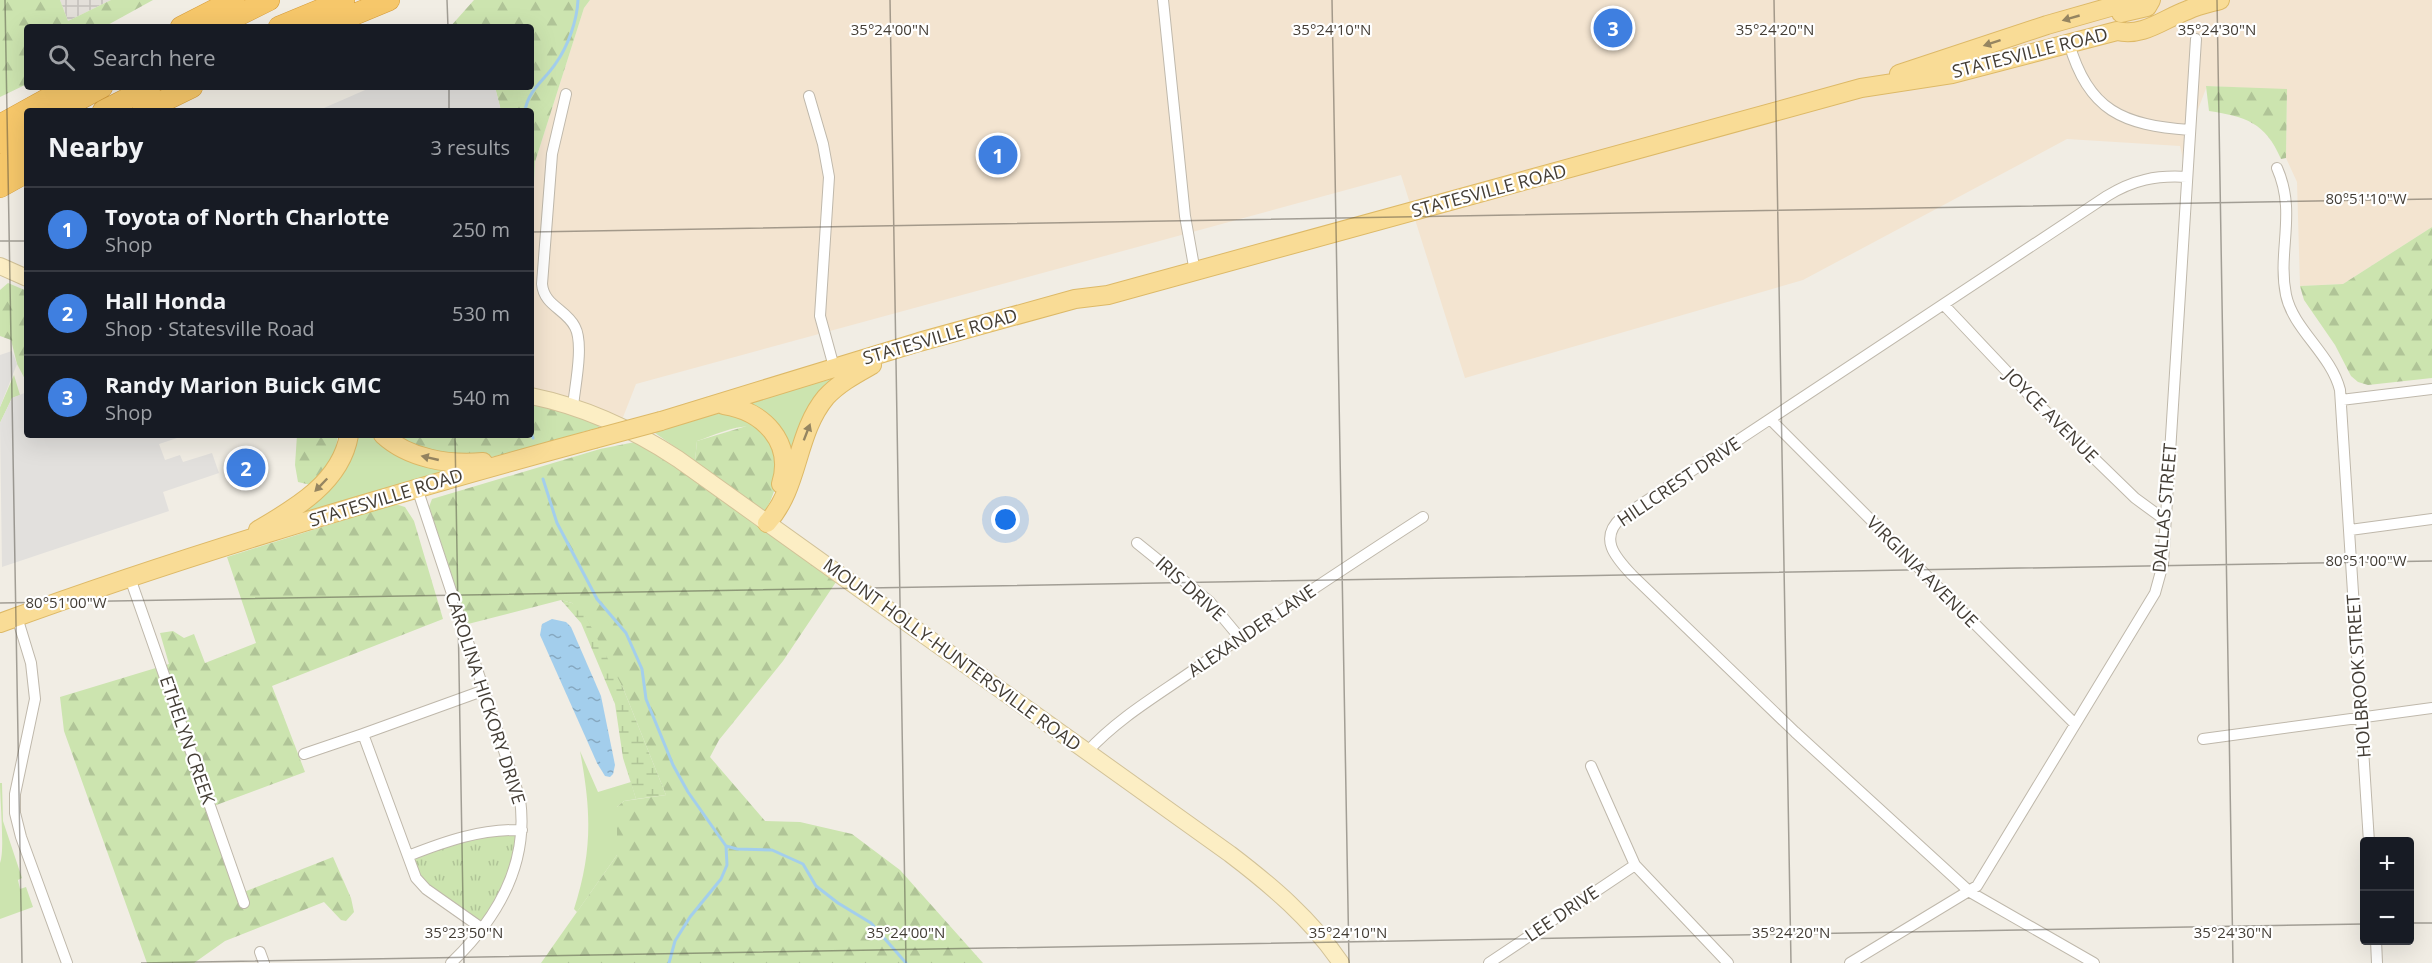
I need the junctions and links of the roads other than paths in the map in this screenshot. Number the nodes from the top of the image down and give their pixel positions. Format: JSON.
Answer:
{"nodes":[{"id":1,"x":234,"y":0,"type":"edge"},
{"id":2,"x":269,"y":0,"type":"edge"},
{"id":3,"x":344,"y":0,"type":"edge"},
{"id":4,"x":388,"y":0,"type":"edge"},
{"id":5,"x":1163,"y":0,"type":"edge"},
{"id":6,"x":2135,"y":0,"type":"edge"},
{"id":7,"x":2151,"y":0,"type":"edge"},
{"id":8,"x":2220,"y":0,"type":"edge"},
{"id":9,"x":187,"y":24,"type":"edge"},
{"id":10,"x":221,"y":24,"type":"edge"},
{"id":11,"x":286,"y":24,"type":"edge"},
{"id":12,"x":331,"y":24,"type":"edge"},
{"id":13,"x":2117,"y":31,"type":"junction"},
{"id":14,"x":2196,"y":39,"type":"dead end"},
{"id":15,"x":2069,"y":43,"type":"junction"},
{"id":16,"x":1870,"y":86,"type":"junction"},
{"id":17,"x":64,"y":90,"type":"edge"},
{"id":18,"x":96,"y":90,"type":"edge"},
{"id":19,"x":144,"y":90,"type":"edge"},
{"id":20,"x":186,"y":90,"type":"edge"},
{"id":21,"x":566,"y":94,"type":"dead end"},
{"id":22,"x":809,"y":96,"type":"dead end"},
{"id":23,"x":31,"y":108,"type":"edge"},
{"id":24,"x":64,"y":108,"type":"edge"},
{"id":25,"x":109,"y":108,"type":"edge"},
{"id":26,"x":149,"y":108,"type":"edge"},
{"id":27,"x":24,"y":112,"type":"edge"},
{"id":28,"x":0,"y":125,"type":"edge"},
{"id":29,"x":24,"y":130,"type":"edge"},
{"id":30,"x":2190,"y":130,"type":"junction"},
{"id":31,"x":0,"y":143,"type":"edge"},
{"id":32,"x":24,"y":153,"type":"edge"},
{"id":33,"x":0,"y":166,"type":"edge"},
{"id":34,"x":2277,"y":168,"type":"dead end"},
{"id":35,"x":24,"y":174,"type":"edge"},
{"id":36,"x":2187,"y":177,"type":"junction"},
{"id":37,"x":0,"y":187,"type":"edge"},
{"id":38,"x":0,"y":266,"type":"edge"},
{"id":39,"x":1194,"y":272,"type":"junction"},
{"id":40,"x":24,"y":277,"type":"edge"},
{"id":41,"x":1108,"y":295,"type":"junction"},
{"id":42,"x":1944,"y":305,"type":"junction"},
{"id":43,"x":872,"y":365,"type":"junction"},
{"id":44,"x":834,"y":367,"type":"junction"},
{"id":45,"x":776,"y":388,"type":"junction"},
{"id":46,"x":2432,"y":389,"type":"edge"},
{"id":47,"x":534,"y":397,"type":"edge"},
{"id":48,"x":2341,"y":400,"type":"junction"},
{"id":49,"x":719,"y":404,"type":"junction"},
{"id":50,"x":573,"y":406,"type":"junction"},
{"id":51,"x":1771,"y":420,"type":"junction"},
{"id":52,"x":348,"y":438,"type":"edge"},
{"id":53,"x":387,"y":438,"type":"edge"},
{"id":54,"x":530,"y":456,"type":"junction"},
{"id":55,"x":417,"y":488,"type":"junction"},
{"id":56,"x":1423,"y":518,"type":"dead end"},
{"id":57,"x":2432,"y":519,"type":"edge"},
{"id":58,"x":2165,"y":520,"type":"junction"},
{"id":59,"x":768,"y":523,"type":"junction"},
{"id":60,"x":2350,"y":530,"type":"junction"},
{"id":61,"x":1137,"y":543,"type":"dead end"},
{"id":62,"x":223,"y":548,"type":"junction"},
{"id":63,"x":130,"y":578,"type":"junction"},
{"id":64,"x":8,"y":620,"type":"edge"},
{"id":65,"x":1240,"y":638,"type":"junction"},
{"id":66,"x":482,"y":691,"type":"junction"},
{"id":67,"x":2432,"y":708,"type":"edge"},
{"id":68,"x":2362,"y":716,"type":"junction"},
{"id":69,"x":2075,"y":724,"type":"junction"},
{"id":70,"x":363,"y":734,"type":"junction"},
{"id":71,"x":2203,"y":738,"type":"dead end"},
{"id":72,"x":1088,"y":752,"type":"junction"},
{"id":73,"x":304,"y":754,"type":"dead end"},
{"id":74,"x":1591,"y":766,"type":"dead end"},
{"id":75,"x":522,"y":830,"type":"junction"},
{"id":76,"x":2369,"y":837,"type":"edge"},
{"id":77,"x":408,"y":856,"type":"junction"},
{"id":78,"x":1635,"y":865,"type":"junction"},
{"id":79,"x":1970,"y":892,"type":"junction"},
{"id":80,"x":244,"y":903,"type":"dead end"},
{"id":81,"x":480,"y":927,"type":"junction"},
{"id":82,"x":2376,"y":945,"type":"edge"},
{"id":83,"x":260,"y":952,"type":"dead end"},
{"id":84,"x":67,"y":963,"type":"edge"},
{"id":85,"x":264,"y":963,"type":"edge"},
{"id":86,"x":451,"y":963,"type":"edge"},
{"id":87,"x":1341,"y":963,"type":"edge"},
{"id":88,"x":1489,"y":963,"type":"edge"},
{"id":89,"x":1728,"y":963,"type":"edge"},
{"id":90,"x":1850,"y":963,"type":"edge"},
{"id":91,"x":2094,"y":963,"type":"edge"},
{"id":92,"x":2377,"y":963,"type":"edge"}],
"edges":[{"from":1,"to":9,"type":"highway"},
{"from":2,"to":10,"type":"highway"},
{"from":3,"to":11,"type":"highway"},
{"from":4,"to":12,"type":"highway"},
{"from":5,"to":39,"type":"street"},
{"from":6,"to":16,"type":"main road","name":"STATESVILLE ROAD","one_way":true},
{"from":7,"to":13,"type":"main road"},
{"from":8,"to":13,"type":"main road","name":"STATESVILLE ROAD"},
{"from":13,"to":15,"type":"main road","name":"STATESVILLE ROAD"},
{"from":14,"to":30,"type":"street","name":"DALLAS STREET"},
{"from":15,"to":16,"type":"main road","name":"STATESVILLE ROAD"},
{"from":15,"to":30,"type":"street"},
{"from":16,"to":39,"type":"main road","name":"STATESVILLE ROAD"},
{"from":17,"to":23,"type":"highway"},
{"from":18,"to":24,"type":"highway"},
{"from":19,"to":25,"type":"highway"},
{"from":20,"to":26,"type":"highway"},
{"from":21,"to":50,"type":"street"},
{"from":22,"to":44,"type":"street"},
{"from":27,"to":28,"type":"highway"},
{"from":29,"to":31,"type":"highway"},
{"from":30,"to":36,"type":"street","name":"DALLAS STREET"},
{"from":32,"to":33,"type":"highway"},
{"from":34,"to":48,"type":"street","name":"HOLBROOK STREET"},
{"from":35,"to":37,"type":"highway"},
{"from":36,"to":42,"type":"street","name":"HILLCREST DRIVE"},
{"from":36,"to":58,"type":"street","name":"DALLAS STREET"},
{"from":38,"to":40,"type":"main road"},
{"from":39,"to":41,"type":"main road","name":"STATESVILLE ROAD"},
{"from":41,"to":43,"type":"main road","name":"STATESVILLE ROAD"},
{"from":41,"to":44,"type":"main road","name":"STATESVILLE ROAD"},
{"from":42,"to":51,"type":"street","name":"HILLCREST DRIVE"},
{"from":42,"to":58,"type":"street","name":"JOYCE AVENUE"},
{"from":43,"to":45,"type":"main road","name":"STATESVILLE ROAD"},
{"from":59,"to":43,"type":"main road","one_way":true},
{"from":44,"to":45,"type":"main road","name":"STATESVILLE ROAD"},
{"from":45,"to":49,"type":"main road","name":"STATESVILLE ROAD"},
{"from":46,"to":48,"type":"street"},
{"from":47,"to":50,"type":"main road","name":"MOUNT HOLLY-HUNTERSVILLE ROAD"},
{"from":48,"to":60,"type":"street","name":"HOLBROOK STREET"},
{"from":49,"to":54,"type":"main road","name":"STATESVILLE ROAD","bridge":true},
{"from":49,"to":59,"type":"main road"},
{"from":50,"to":59,"type":"main road","name":"MOUNT HOLLY-HUNTERSVILLE ROAD"},
{"from":51,"to":69,"type":"street","name":"VIRGINIA AVENUE"},
{"from":51,"to":79,"type":"street","name":"HILLCREST DRIVE"},
{"from":52,"to":62,"type":"main road","one_way":true},
{"from":54,"to":53,"type":"main road","one_way":true},
{"from":54,"to":55,"type":"main road","name":"STATESVILLE ROAD"},
{"from":55,"to":62,"type":"main road","name":"STATESVILLE ROAD"},
{"from":55,"to":66,"type":"street","name":"CAROLINA HICKORY DRIVE"},
{"from":56,"to":65,"type":"street","name":"ALEXANDER LANE"},
{"from":57,"to":60,"type":"street"},
{"from":58,"to":69,"type":"street","name":"DALLAS STREET"},
{"from":59,"to":72,"type":"main road","name":"MOUNT HOLLY-HUNTERSVILLE ROAD"},
{"from":60,"to":68,"type":"street","name":"HOLBROOK STREET"},
{"from":61,"to":65,"type":"street","name":"IRIS DRIVE"},
{"from":62,"to":63,"type":"main road","name":"STATESVILLE ROAD"},
{"from":63,"to":64,"type":"main road","name":"STATESVILLE ROAD"},
{"from":63,"to":80,"type":"street","name":"ETHELYN CREEK"},
{"from":64,"to":84,"type":"street"},
{"from":65,"to":72,"type":"street","name":"ALEXANDER LANE"},
{"from":66,"to":70,"type":"street"},
{"from":66,"to":75,"type":"street","name":"CAROLINA HICKORY DRIVE"},
{"from":67,"to":68,"type":"street"},
{"from":68,"to":71,"type":"street"},
{"from":68,"to":76,"type":"street","name":"HOLBROOK STREET"},
{"from":69,"to":79,"type":"street","name":"DALLAS STREET"},
{"from":70,"to":73,"type":"street"},
{"from":70,"to":77,"type":"street"},
{"from":72,"to":87,"type":"main road","name":"MOUNT HOLLY-HUNTERSVILLE ROAD"},
{"from":74,"to":78,"type":"street"},
{"from":75,"to":77,"type":"street"},
{"from":75,"to":81,"type":"street","name":"CAROLINA HICKORY DRIVE"},
{"from":77,"to":81,"type":"street"},
{"from":78,"to":88,"type":"street","name":"LEE DRIVE"},
{"from":78,"to":89,"type":"street"},
{"from":79,"to":90,"type":"street","name":"DALLAS STREET"},
{"from":79,"to":91,"type":"street","name":"HILLCREST DRIVE"},
{"from":81,"to":86,"type":"street","name":"CAROLINA HICKORY DRIVE"},
{"from":82,"to":92,"type":"street"},
{"from":83,"to":85,"type":"street"}]}
